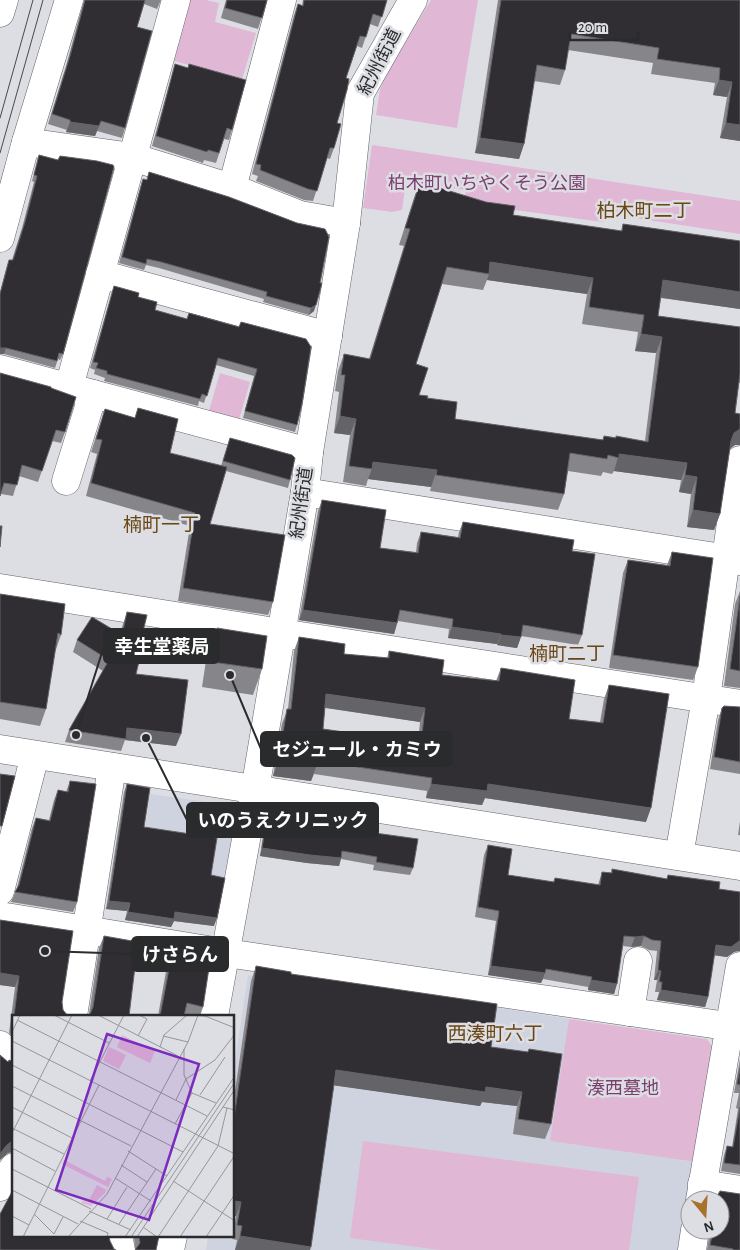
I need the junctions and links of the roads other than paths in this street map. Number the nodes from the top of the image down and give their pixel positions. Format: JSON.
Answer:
{"nodes":[{"id":1,"x":4,"y":0,"type":"edge"},
{"id":2,"x":69,"y":0,"type":"edge"},
{"id":3,"x":176,"y":0,"type":"edge"},
{"id":4,"x":282,"y":0,"type":"edge"},
{"id":5,"x":413,"y":0,"type":"edge"},
{"id":6,"x":0,"y":14,"type":"edge"},
{"id":7,"x":26,"y":142,"type":"junction"},
{"id":8,"x":132,"y":157,"type":"junction"},
{"id":9,"x":232,"y":188,"type":"junction"},
{"id":10,"x":346,"y":223,"type":"junction"},
{"id":11,"x":0,"y":238,"type":"edge"},
{"id":12,"x":100,"y":274,"type":"junction"},
{"id":13,"x":328,"y":336,"type":"junction"},
{"id":14,"x":0,"y":368,"type":"edge"},
{"id":15,"x":81,"y":391,"type":"junction"},
{"id":16,"x":309,"y":452,"type":"junction"},
{"id":17,"x":740,"y":460,"type":"edge"},
{"id":18,"x":66,"y":481,"type":"dead end"},
{"id":19,"x":305,"y":492,"type":"junction"},
{"id":20,"x":732,"y":560,"type":"edge"},
{"id":21,"x":0,"y":588,"type":"edge"},
{"id":22,"x":281,"y":633,"type":"junction"},
{"id":23,"x":706,"y":698,"type":"junction"},
{"id":24,"x":740,"y":704,"type":"edge"},
{"id":25,"x":0,"y":749,"type":"edge"},
{"id":26,"x":35,"y":755,"type":"junction"},
{"id":27,"x":112,"y":767,"type":"junction"},
{"id":28,"x":255,"y":790,"type":"junction"},
{"id":29,"x":679,"y":856,"type":"junction"},
{"id":30,"x":740,"y":866,"type":"edge"},
{"id":31,"x":0,"y":891,"type":"edge"},
{"id":32,"x":0,"y":916,"type":"edge"},
{"id":33,"x":88,"y":931,"type":"junction"},
{"id":34,"x":226,"y":953,"type":"junction"},
{"id":35,"x":638,"y":961,"type":"dead end"},
{"id":36,"x":740,"y":966,"type":"edge"},
{"id":37,"x":630,"y":1012,"type":"junction"},
{"id":38,"x":73,"y":1015,"type":"edge"},
{"id":39,"x":214,"y":1015,"type":"edge"},
{"id":40,"x":735,"y":1027,"type":"edge"},
{"id":41,"x":0,"y":1045,"type":"edge"},
{"id":42,"x":12,"y":1058,"type":"edge"},
{"id":43,"x":12,"y":1170,"type":"edge"},
{"id":44,"x":0,"y":1187,"type":"edge"},
{"id":45,"x":701,"y":1190,"type":"edge"}],
"edges":[{"from":1,"to":6,"type":"street"},
{"from":2,"to":7,"type":"street"},
{"from":3,"to":8,"type":"street"},
{"from":4,"to":9,"type":"street"},
{"from":5,"to":10,"type":"street","name":"紀州街道"},
{"from":7,"to":8,"type":"street"},
{"from":7,"to":11,"type":"street"},
{"from":8,"to":9,"type":"street"},
{"from":8,"to":12,"type":"street"},
{"from":9,"to":10,"type":"street"},
{"from":10,"to":13,"type":"street","name":"紀州街道"},
{"from":12,"to":13,"type":"street"},
{"from":12,"to":15,"type":"street"},
{"from":13,"to":16,"type":"street","name":"紀州街道"},
{"from":14,"to":15,"type":"street"},
{"from":15,"to":16,"type":"street"},
{"from":15,"to":18,"type":"street"},
{"from":16,"to":19,"type":"street","name":"紀州街道"},
{"from":17,"to":20,"type":"street"},
{"from":19,"to":20,"type":"street"},
{"from":19,"to":22,"type":"street","name":"紀州街道"},
{"from":20,"to":23,"type":"street"},
{"from":21,"to":22,"type":"street"},
{"from":22,"to":23,"type":"street"},
{"from":22,"to":28,"type":"street","name":"紀州街道"},
{"from":23,"to":24,"type":"street"},
{"from":23,"to":29,"type":"street"},
{"from":25,"to":26,"type":"street"},
{"from":26,"to":27,"type":"street"},
{"from":26,"to":31,"type":"street"},
{"from":27,"to":28,"type":"street"},
{"from":27,"to":33,"type":"street"},
{"from":28,"to":29,"type":"street"},
{"from":28,"to":34,"type":"street","name":"紀州街道"},
{"from":29,"to":30,"type":"street"},
{"from":32,"to":33,"type":"street"},
{"from":33,"to":34,"type":"street"},
{"from":33,"to":38,"type":"street"},
{"from":34,"to":37,"type":"street"},
{"from":34,"to":39,"type":"street","name":"紀州街道"},
{"from":35,"to":37,"type":"street"},
{"from":36,"to":40,"type":"street"},
{"from":37,"to":40,"type":"street"},
{"from":40,"to":45,"type":"street"},
{"from":41,"to":42,"type":"street"},
{"from":43,"to":44,"type":"street"}]}
